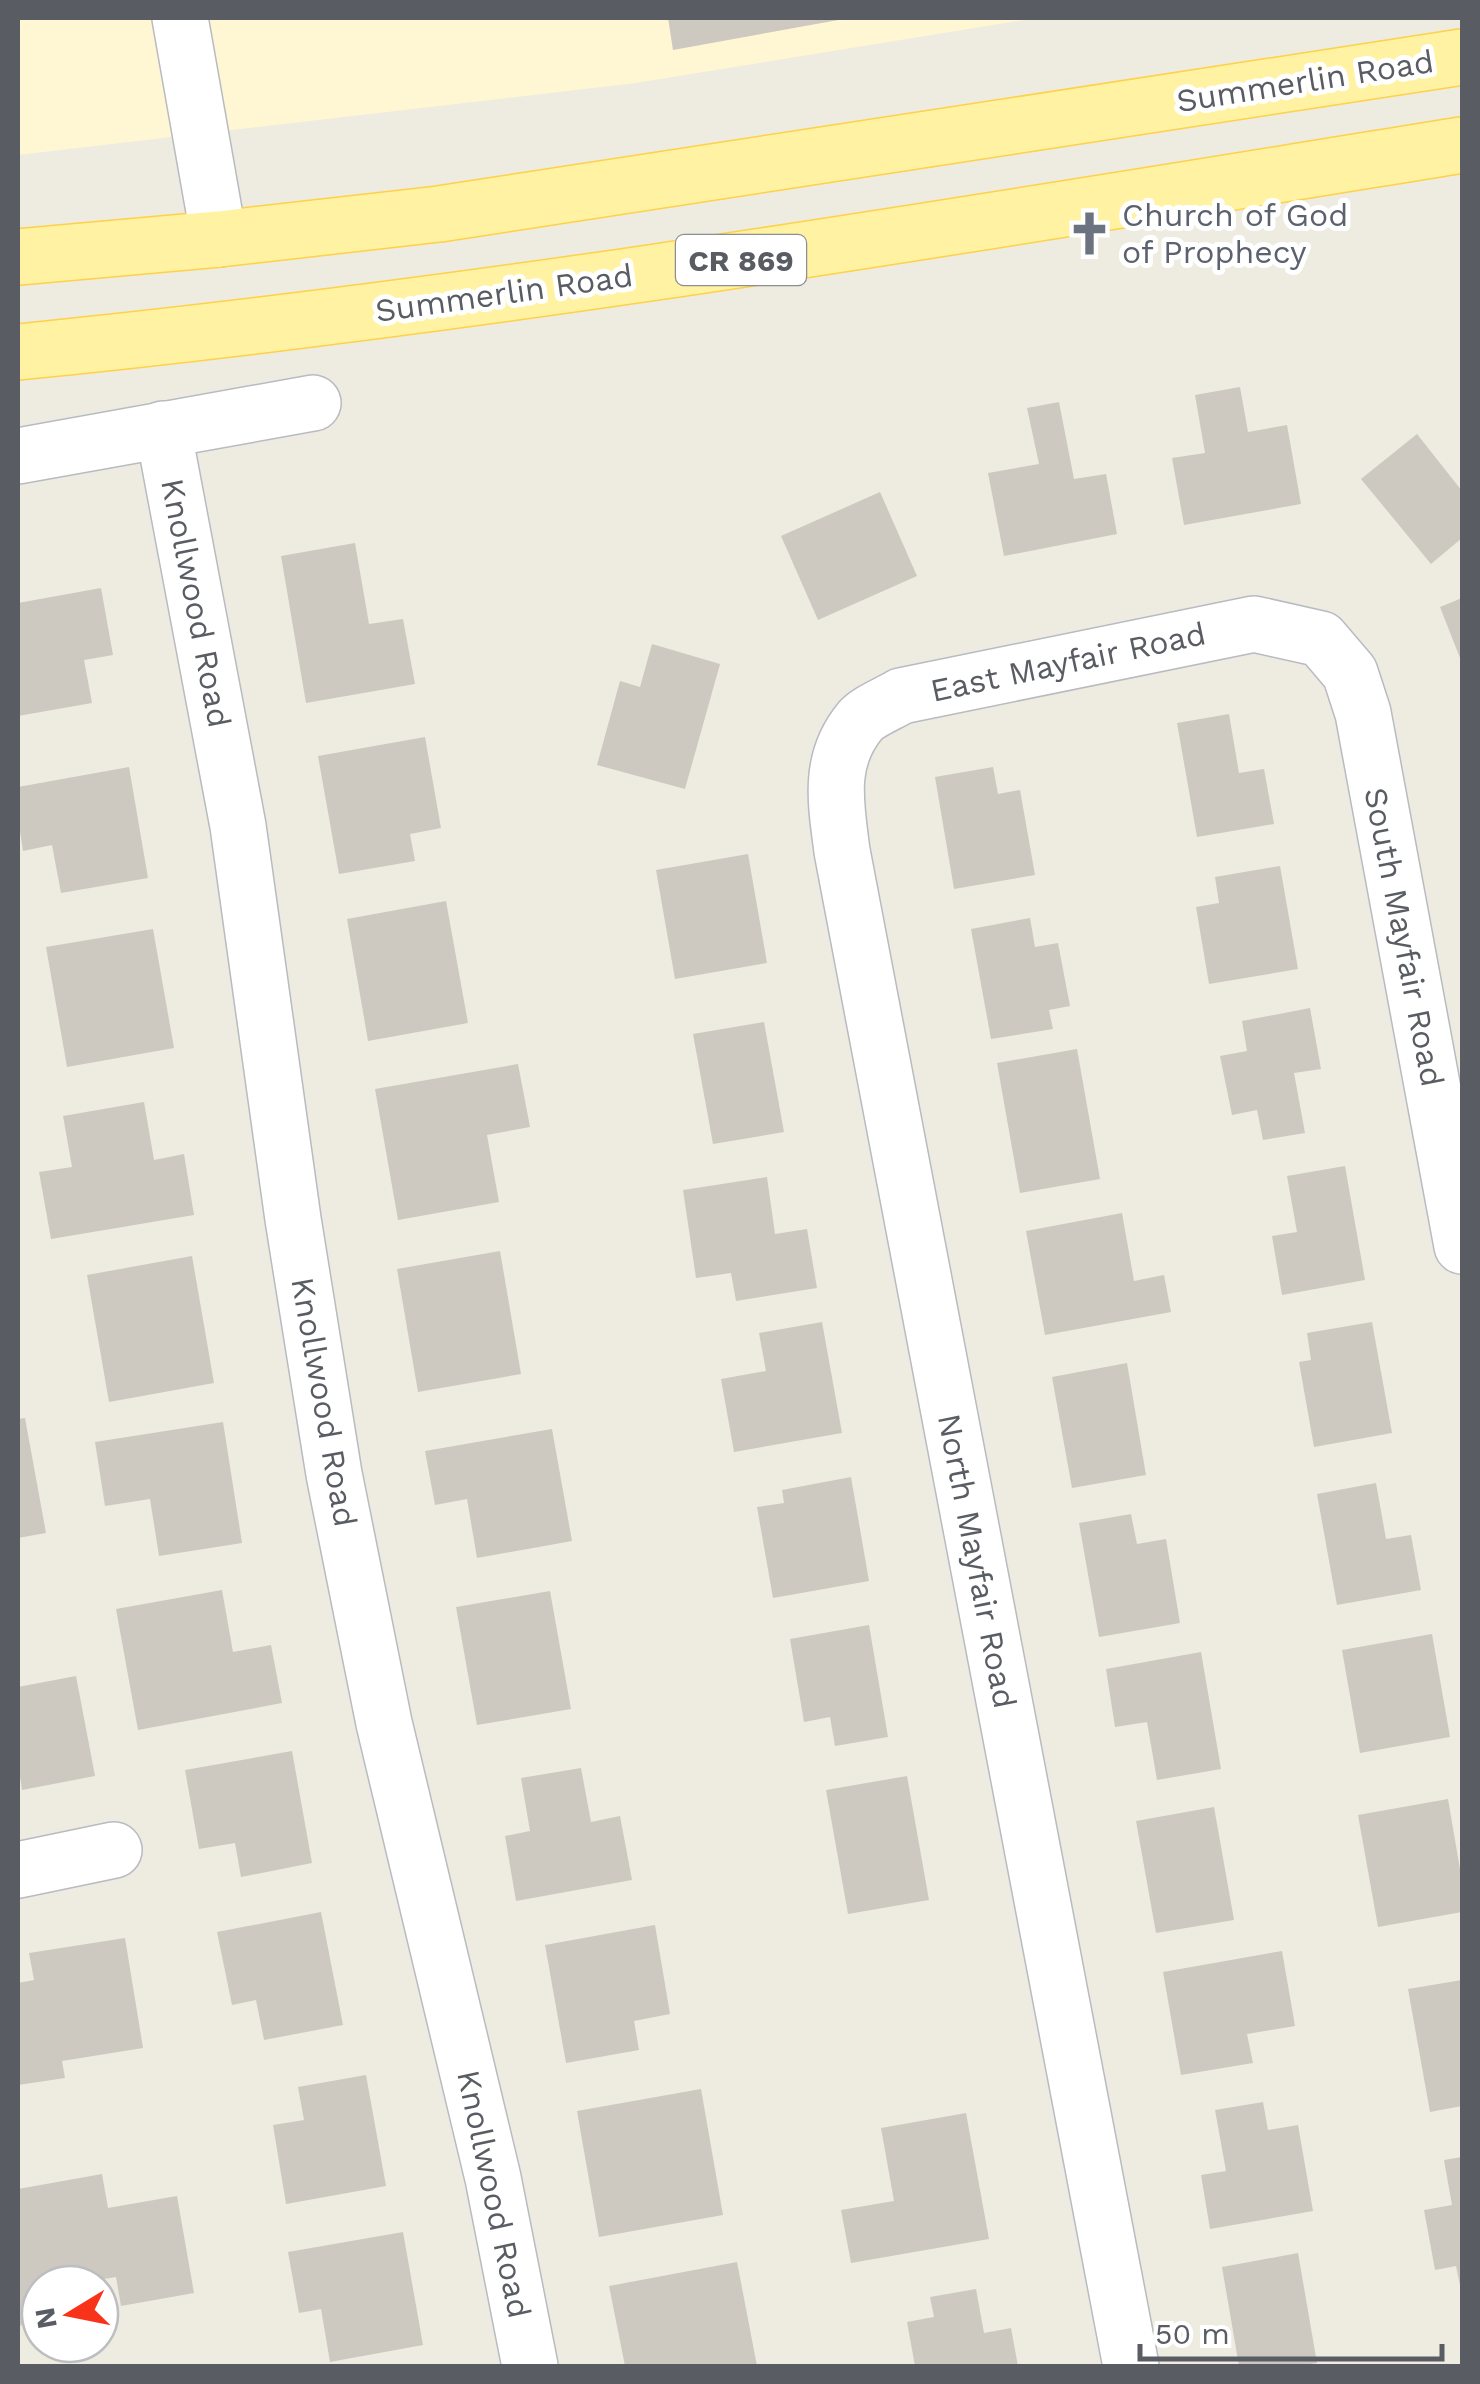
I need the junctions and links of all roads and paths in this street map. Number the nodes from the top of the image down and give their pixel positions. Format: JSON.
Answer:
{"nodes":[{"id":1,"x":180,"y":18,"type":"edge"},
{"id":2,"x":1462,"y":57,"type":"edge"},
{"id":3,"x":1462,"y":146,"type":"edge"},
{"id":4,"x":219,"y":240,"type":"junction"},
{"id":5,"x":18,"y":258,"type":"edge"},
{"id":6,"x":18,"y":352,"type":"edge"},
{"id":7,"x":313,"y":403,"type":"dead end"},
{"id":8,"x":163,"y":429,"type":"junction"},
{"id":9,"x":18,"y":456,"type":"edge"},
{"id":10,"x":1321,"y":640,"type":"joint"},
{"id":11,"x":838,"y":755,"type":"joint"},
{"id":12,"x":1462,"y":1246,"type":"edge"},
{"id":13,"x":114,"y":1850,"type":"dead end"},
{"id":14,"x":18,"y":1870,"type":"edge"},
{"id":15,"x":530,"y":2366,"type":"edge"},
{"id":16,"x":1131,"y":2366,"type":"edge"}],
"edges":[{"from":1,"to":4,"type":"street"},
{"from":2,"to":4,"type":"main road","name":"Summerlin Road"},
{"from":3,"to":6,"type":"main road","name":"Summerlin Road","number":"CR 869"},
{"from":4,"to":5,"type":"main road","name":"Summerlin Road"},
{"from":7,"to":8,"type":"street"},
{"from":8,"to":9,"type":"street"},
{"from":8,"to":15,"type":"street","name":"Knollwood Road"},
{"from":10,"to":11,"type":"street","name":"East Mayfair Road"},
{"from":10,"to":12,"type":"street","name":"South Mayfair Road"},
{"from":11,"to":16,"type":"street","name":"North Mayfair Road"},
{"from":13,"to":14,"type":"street"}]}
